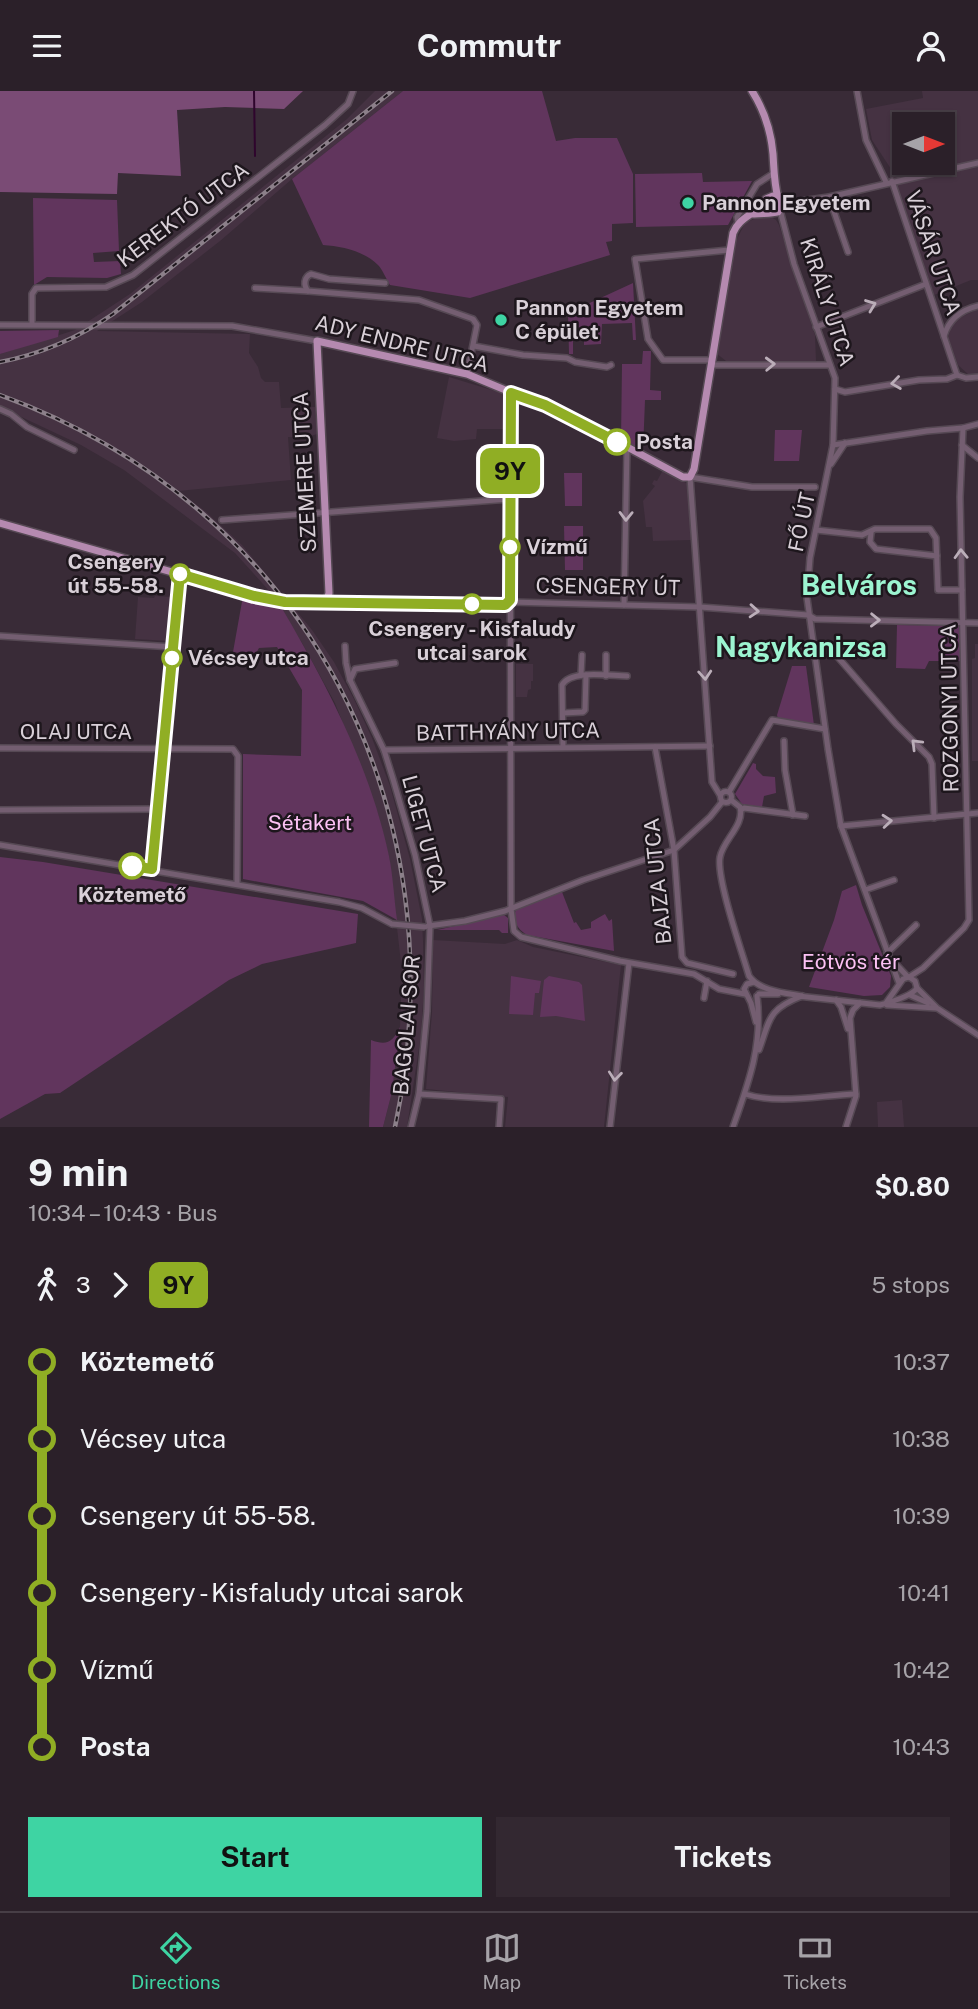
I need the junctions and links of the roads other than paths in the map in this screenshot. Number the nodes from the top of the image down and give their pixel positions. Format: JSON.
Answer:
{"nodes":[{"id":1,"x":353,"y":91,"type":"edge"},
{"id":2,"x":752,"y":91,"type":"edge"},
{"id":3,"x":857,"y":91,"type":"edge"},
{"id":4,"x":978,"y":163,"type":"edge"},
{"id":5,"x":771,"y":174,"type":"junction"},
{"id":6,"x":889,"y":182,"type":"junction"},
{"id":7,"x":829,"y":197,"type":"junction"},
{"id":8,"x":773,"y":199,"type":"junction"},
{"id":9,"x":794,"y":202,"type":"junction"},
{"id":10,"x":775,"y":211,"type":"junction"},
{"id":11,"x":750,"y":215,"type":"junction"},
{"id":12,"x":738,"y":223,"type":"junction"},
{"id":13,"x":729,"y":250,"type":"junction"},
{"id":14,"x":848,"y":252,"type":"dead end"},
{"id":15,"x":385,"y":283,"type":"dead end"},
{"id":16,"x":926,"y":284,"type":"junction"},
{"id":17,"x":255,"y":288,"type":"dead end"},
{"id":18,"x":308,"y":291,"type":"junction"},
{"id":19,"x":978,"y":306,"type":"edge"},
{"id":20,"x":32,"y":324,"type":"junction"},
{"id":21,"x":0,"y":325,"type":"edge"},
{"id":22,"x":816,"y":327,"type":"junction"},
{"id":23,"x":944,"y":336,"type":"junction"},
{"id":24,"x":317,"y":341,"type":"junction"},
{"id":25,"x":474,"y":346,"type":"junction"},
{"id":26,"x":711,"y":362,"type":"junction"},
{"id":27,"x":611,"y":365,"type":"dead end"},
{"id":28,"x":830,"y":365,"type":"junction"},
{"id":29,"x":467,"y":374,"type":"junction"},
{"id":30,"x":957,"y":375,"type":"junction"},
{"id":31,"x":978,"y":377,"type":"edge"},
{"id":32,"x":835,"y":389,"type":"junction"},
{"id":33,"x":512,"y":392,"type":"junction"},
{"id":34,"x":0,"y":409,"type":"edge"},
{"id":35,"x":978,"y":423,"type":"edge"},
{"id":36,"x":963,"y":428,"type":"junction"},
{"id":37,"x":834,"y":435,"type":"joint"},
{"id":38,"x":845,"y":443,"type":"junction"},
{"id":39,"x":961,"y":444,"type":"junction"},
{"id":40,"x":833,"y":445,"type":"junction"},
{"id":41,"x":627,"y":448,"type":"junction"},
{"id":42,"x":74,"y":450,"type":"dead end"},
{"id":43,"x":978,"y":459,"type":"edge"},
{"id":44,"x":829,"y":467,"type":"junction"},
{"id":45,"x":691,"y":477,"type":"junction"},
{"id":46,"x":815,"y":487,"type":"dead end"},
{"id":47,"x":510,"y":499,"type":"junction"},
{"id":48,"x":326,"y":512,"type":"junction"},
{"id":49,"x":222,"y":520,"type":"dead end"},
{"id":50,"x":0,"y":523,"type":"edge"},
{"id":51,"x":816,"y":530,"type":"junction"},
{"id":52,"x":871,"y":533,"type":"junction"},
{"id":53,"x":937,"y":556,"type":"junction"},
{"id":54,"x":180,"y":574,"type":"junction"},
{"id":55,"x":962,"y":590,"type":"junction"},
{"id":56,"x":328,"y":601,"type":"junction"},
{"id":57,"x":510,"y":602,"type":"junction"},
{"id":58,"x":624,"y":605,"type":"junction"},
{"id":59,"x":700,"y":607,"type":"junction"},
{"id":60,"x":808,"y":615,"type":"junction"},
{"id":61,"x":963,"y":623,"type":"junction"},
{"id":62,"x":978,"y":623,"type":"edge"},
{"id":63,"x":0,"y":636,"type":"edge"},
{"id":64,"x":345,"y":646,"type":"dead end"},
{"id":65,"x":173,"y":647,"type":"junction"},
{"id":66,"x":813,"y":647,"type":"junction"},
{"id":67,"x":833,"y":654,"type":"junction"},
{"id":68,"x":582,"y":655,"type":"dead end"},
{"id":69,"x":606,"y":655,"type":"dead end"},
{"id":70,"x":815,"y":660,"type":"junction"},
{"id":71,"x":395,"y":663,"type":"dead end"},
{"id":72,"x":584,"y":675,"type":"junction"},
{"id":73,"x":606,"y":676,"type":"junction"},
{"id":74,"x":627,"y":676,"type":"dead end"},
{"id":75,"x":350,"y":680,"type":"junction"},
{"id":76,"x":562,"y":713,"type":"junction"},
{"id":77,"x":825,"y":729,"type":"junction"},
{"id":78,"x":784,"y":741,"type":"dead end"},
{"id":79,"x":710,"y":746,"type":"junction"},
{"id":80,"x":563,"y":747,"type":"junction"},
{"id":81,"x":655,"y":747,"type":"junction"},
{"id":82,"x":0,"y":748,"type":"edge"},
{"id":83,"x":163,"y":748,"type":"junction"},
{"id":84,"x":511,"y":748,"type":"junction"},
{"id":85,"x":384,"y":750,"type":"junction"},
{"id":86,"x":729,"y":792,"type":"junction"},
{"id":87,"x":721,"y":798,"type":"junction"},
{"id":88,"x":731,"y":800,"type":"junction"},
{"id":89,"x":157,"y":809,"type":"junction"},
{"id":90,"x":0,"y":810,"type":"edge"},
{"id":91,"x":741,"y":810,"type":"junction"},
{"id":92,"x":968,"y":813,"type":"junction"},
{"id":93,"x":978,"y":813,"type":"edge"},
{"id":94,"x":793,"y":815,"type":"junction"},
{"id":95,"x":805,"y":816,"type":"dead end"},
{"id":96,"x":934,"y":818,"type":"junction"},
{"id":97,"x":841,"y":826,"type":"junction"},
{"id":98,"x":0,"y":845,"type":"edge"},
{"id":99,"x":674,"y":850,"type":"junction"},
{"id":100,"x":152,"y":869,"type":"junction"},
{"id":101,"x":978,"y":878,"type":"edge"},
{"id":102,"x":968,"y":879,"type":"junction"},
{"id":103,"x":894,"y":880,"type":"dead end"},
{"id":104,"x":237,"y":884,"type":"junction"},
{"id":105,"x":865,"y":890,"type":"junction"},
{"id":106,"x":511,"y":909,"type":"junction"},
{"id":107,"x":916,"y":925,"type":"dead end"},
{"id":108,"x":428,"y":926,"type":"junction"},
{"id":109,"x":888,"y":955,"type":"junction"},
{"id":110,"x":629,"y":963,"type":"junction"},
{"id":111,"x":923,"y":968,"type":"junction"},
{"id":112,"x":733,"y":974,"type":"dead end"},
{"id":113,"x":909,"y":977,"type":"junction"},
{"id":114,"x":710,"y":982,"type":"junction"},
{"id":115,"x":751,"y":984,"type":"junction"},
{"id":116,"x":898,"y":985,"type":"junction"},
{"id":117,"x":916,"y":986,"type":"junction"},
{"id":118,"x":747,"y":995,"type":"junction"},
{"id":119,"x":758,"y":995,"type":"junction"},
{"id":120,"x":907,"y":995,"type":"junction"},
{"id":121,"x":802,"y":996,"type":"junction"},
{"id":122,"x":704,"y":998,"type":"dead end"},
{"id":123,"x":836,"y":1000,"type":"junction"},
{"id":124,"x":860,"y":1003,"type":"junction"},
{"id":125,"x":883,"y":1004,"type":"junction"},
{"id":126,"x":935,"y":1006,"type":"junction"},
{"id":127,"x":850,"y":1035,"type":"junction"},
{"id":128,"x":978,"y":1035,"type":"edge"},
{"id":129,"x":758,"y":1036,"type":"junction"},
{"id":130,"x":755,"y":1063,"type":"junction"},
{"id":131,"x":419,"y":1094,"type":"junction"},
{"id":132,"x":745,"y":1094,"type":"junction"},
{"id":133,"x":856,"y":1094,"type":"junction"},
{"id":134,"x":411,"y":1127,"type":"edge"},
{"id":135,"x":499,"y":1127,"type":"edge"},
{"id":136,"x":610,"y":1127,"type":"edge"},
{"id":137,"x":733,"y":1127,"type":"edge"},
{"id":138,"x":846,"y":1127,"type":"edge"}],
"edges":[{"from":1,"to":20,"type":"street","name":"KEREKTÓ UTCA"},
{"from":2,"to":5,"type":"main road"},
{"from":3,"to":6,"type":"street","name":"VÁSÁR UTCA"},
{"from":4,"to":6,"type":"street"},
{"from":5,"to":8,"type":"main road"},
{"from":5,"to":12,"type":"street"},
{"from":6,"to":7,"type":"street"},
{"from":6,"to":16,"type":"street","name":"VÁSÁR UTCA"},
{"from":7,"to":9,"type":"street"},
{"from":7,"to":14,"type":"street"},
{"from":8,"to":9,"type":"street"},
{"from":8,"to":10,"type":"main road"},
{"from":8,"to":10,"type":"main road"},
{"from":8,"to":11,"type":"main road"},
{"from":9,"to":10,"type":"street"},
{"from":10,"to":11,"type":"main road"},
{"from":10,"to":22,"type":"street","name":"KIRÁLY UTCA"},
{"from":11,"to":12,"type":"main road"},
{"from":12,"to":13,"type":"main road"},
{"from":13,"to":26,"type":"main road"},
{"from":13,"to":26,"type":"street"},
{"from":15,"to":18,"type":"street"},
{"from":22,"to":16,"type":"street","one_way":true},
{"from":16,"to":23,"type":"street","name":"VÁSÁR UTCA"},
{"from":17,"to":18,"type":"street"},
{"from":18,"to":25,"type":"street"},
{"from":19,"to":23,"type":"street"},
{"from":20,"to":21,"type":"street","name":"ADY ENDRE UTCA"},
{"from":20,"to":24,"type":"street","name":"ADY ENDRE UTCA"},
{"from":22,"to":28,"type":"street","name":"KIRÁLY UTCA"},
{"from":23,"to":30,"type":"street","name":"VÁSÁR UTCA"},
{"from":24,"to":29,"type":"main road","name":"ADY ENDRE UTCA"},
{"from":24,"to":48,"type":"main road","name":"SZEMERE UTCA"},
{"from":25,"to":27,"type":"street"},
{"from":25,"to":29,"type":"street"},
{"from":26,"to":28,"type":"street","one_way":true},
{"from":26,"to":45,"type":"main road"},
{"from":28,"to":32,"type":"street","name":"KIRÁLY UTCA"},
{"from":29,"to":33,"type":"main road","name":"ADY ENDRE UTCA"},
{"from":30,"to":31,"type":"street"},
{"from":30,"to":32,"type":"street","one_way":true},
{"from":32,"to":37,"type":"street","name":"KIRÁLY UTCA"},
{"from":33,"to":41,"type":"main road","name":"ADY ENDRE UTCA"},
{"from":33,"to":47,"type":"street"},
{"from":34,"to":42,"type":"street"},
{"from":35,"to":36,"type":"street"},
{"from":36,"to":38,"type":"street"},
{"from":36,"to":39,"type":"street","name":"ROZGONYI UTCA"},
{"from":37,"to":40,"type":"street","name":"FŐ ÚT"},
{"from":38,"to":40,"type":"street"},
{"from":38,"to":44,"type":"street"},
{"from":39,"to":43,"type":"street"},
{"from":55,"to":39,"type":"street","name":"ROZGONYI UTCA","one_way":true},
{"from":40,"to":44,"type":"street","name":"FŐ ÚT"},
{"from":41,"to":45,"type":"main road","name":"ADY ENDRE UTCA"},
{"from":41,"to":58,"type":"street","one_way":true},
{"from":44,"to":51,"type":"street","name":"FŐ ÚT"},
{"from":45,"to":46,"type":"street","name":"ADY ENDRE UTCA"},
{"from":45,"to":59,"type":"street"},
{"from":47,"to":48,"type":"street"},
{"from":47,"to":57,"type":"street"},
{"from":48,"to":49,"type":"street"},
{"from":48,"to":56,"type":"main road","name":"SZEMERE UTCA"},
{"from":50,"to":54,"type":"main road","name":"CSENGERY ÚT"},
{"from":51,"to":52,"type":"street"},
{"from":51,"to":60,"type":"street","name":"FŐ ÚT"},
{"from":52,"to":53,"type":"street"},
{"from":52,"to":53,"type":"street"},
{"from":53,"to":55,"type":"street"},
{"from":54,"to":56,"type":"main road","name":"CSENGERY ÚT"},
{"from":54,"to":65,"type":"street"},
{"from":55,"to":61,"type":"street","name":"ROZGONYI UTCA"},
{"from":56,"to":57,"type":"street","name":"CSENGERY ÚT"},
{"from":57,"to":58,"type":"street","name":"CSENGERY ÚT"},
{"from":57,"to":84,"type":"street"},
{"from":58,"to":59,"type":"street","name":"CSENGERY ÚT"},
{"from":59,"to":60,"type":"street","name":"CSENGERY ÚT","one_way":true},
{"from":59,"to":79,"type":"street","one_way":true},
{"from":60,"to":61,"type":"street","name":"CSENGERY ÚT","one_way":true},
{"from":60,"to":66,"type":"street","name":"FŐ ÚT"},
{"from":61,"to":62,"type":"street","name":"CSENGERY ÚT"},
{"from":61,"to":92,"type":"street","name":"ROZGONYI UTCA"},
{"from":63,"to":65,"type":"street"},
{"from":64,"to":75,"type":"street"},
{"from":65,"to":83,"type":"street"},
{"from":66,"to":67,"type":"street"},
{"from":66,"to":70,"type":"street","name":"FŐ ÚT"},
{"from":67,"to":70,"type":"street"},
{"from":96,"to":67,"type":"street","one_way":true},
{"from":68,"to":72,"type":"street"},
{"from":69,"to":73,"type":"street"},
{"from":70,"to":77,"type":"street","name":"FŐ ÚT"},
{"from":71,"to":75,"type":"street"},
{"from":72,"to":73,"type":"street"},
{"from":72,"to":76,"type":"street"},
{"from":72,"to":76,"type":"street"},
{"from":73,"to":74,"type":"street"},
{"from":75,"to":85,"type":"street"},
{"from":76,"to":80,"type":"street"},
{"from":77,"to":86,"type":"street"},
{"from":77,"to":97,"type":"street"},
{"from":78,"to":94,"type":"street"},
{"from":79,"to":81,"type":"street","name":"BATTHYÁNY UTCA"},
{"from":79,"to":87,"type":"street"},
{"from":80,"to":81,"type":"street","name":"BATTHYÁNY UTCA"},
{"from":80,"to":84,"type":"street","name":"BATTHYÁNY UTCA"},
{"from":81,"to":99,"type":"street","name":"BAJZA UTCA"},
{"from":82,"to":83,"type":"street","name":"OLAJ UTCA"},
{"from":83,"to":89,"type":"street"},
{"from":83,"to":104,"type":"street","name":"OLAJ UTCA"},
{"from":84,"to":85,"type":"street","name":"BATTHYÁNY UTCA"},
{"from":84,"to":106,"type":"street"},
{"from":85,"to":108,"type":"street","name":"LIGET UTCA"},
{"from":86,"to":87,"type":"street"},
{"from":86,"to":88,"type":"street"},
{"from":87,"to":88,"type":"street"},
{"from":87,"to":99,"type":"street"},
{"from":88,"to":91,"type":"street"},
{"from":89,"to":90,"type":"street"},
{"from":89,"to":100,"type":"street"},
{"from":91,"to":94,"type":"street"},
{"from":91,"to":115,"type":"street"},
{"from":92,"to":93,"type":"street"},
{"from":92,"to":96,"type":"street"},
{"from":92,"to":102,"type":"street","name":"ROZGONYI UTCA"},
{"from":94,"to":95,"type":"street"},
{"from":97,"to":96,"type":"street","one_way":true},
{"from":97,"to":105,"type":"street"},
{"from":98,"to":100,"type":"street"},
{"from":99,"to":106,"type":"street"},
{"from":99,"to":112,"type":"street","name":"BAJZA UTCA"},
{"from":100,"to":104,"type":"street"},
{"from":101,"to":102,"type":"street"},
{"from":102,"to":111,"type":"street","name":"ROZGONYI UTCA"},
{"from":103,"to":105,"type":"street"},
{"from":104,"to":108,"type":"street","bridge":true},
{"from":105,"to":109,"type":"street"},
{"from":106,"to":108,"type":"street"},
{"from":106,"to":110,"type":"street"},
{"from":107,"to":109,"type":"street"},
{"from":108,"to":131,"type":"street","name":"BAGOLAI SOR"},
{"from":109,"to":113,"type":"street"},
{"from":109,"to":116,"type":"street"},
{"from":110,"to":114,"type":"street"},
{"from":110,"to":136,"type":"street","one_way":true},
{"from":111,"to":113,"type":"street","name":"ROZGONYI UTCA"},
{"from":111,"to":117,"type":"street","name":"ROZGONYI UTCA"},
{"from":113,"to":116,"type":"street","name":"ROZGONYI UTCA"},
{"from":113,"to":117,"type":"street"},
{"from":114,"to":115,"type":"street"},
{"from":114,"to":118,"type":"street"},
{"from":114,"to":122,"type":"street"},
{"from":115,"to":118,"type":"street"},
{"from":115,"to":119,"type":"street"},
{"from":115,"to":121,"type":"street"},
{"from":116,"to":120,"type":"street"},
{"from":116,"to":125,"type":"street"},
{"from":117,"to":120,"type":"street"},
{"from":117,"to":126,"type":"street"},
{"from":118,"to":119,"type":"street"},
{"from":118,"to":129,"type":"street"},
{"from":119,"to":121,"type":"street"},
{"from":119,"to":129,"type":"street"},
{"from":120,"to":125,"type":"street"},
{"from":120,"to":126,"type":"street"},
{"from":121,"to":123,"type":"street"},
{"from":121,"to":130,"type":"street"},
{"from":123,"to":124,"type":"street"},
{"from":123,"to":127,"type":"street"},
{"from":124,"to":125,"type":"street"},
{"from":124,"to":127,"type":"street"},
{"from":125,"to":126,"type":"street"},
{"from":126,"to":128,"type":"street"},
{"from":127,"to":133,"type":"street"},
{"from":129,"to":130,"type":"street"},
{"from":130,"to":132,"type":"street"},
{"from":131,"to":134,"type":"street","name":"BAGOLAI SOR"},
{"from":131,"to":135,"type":"street"},
{"from":132,"to":133,"type":"street"},
{"from":132,"to":137,"type":"street"},
{"from":133,"to":138,"type":"street"}]}
